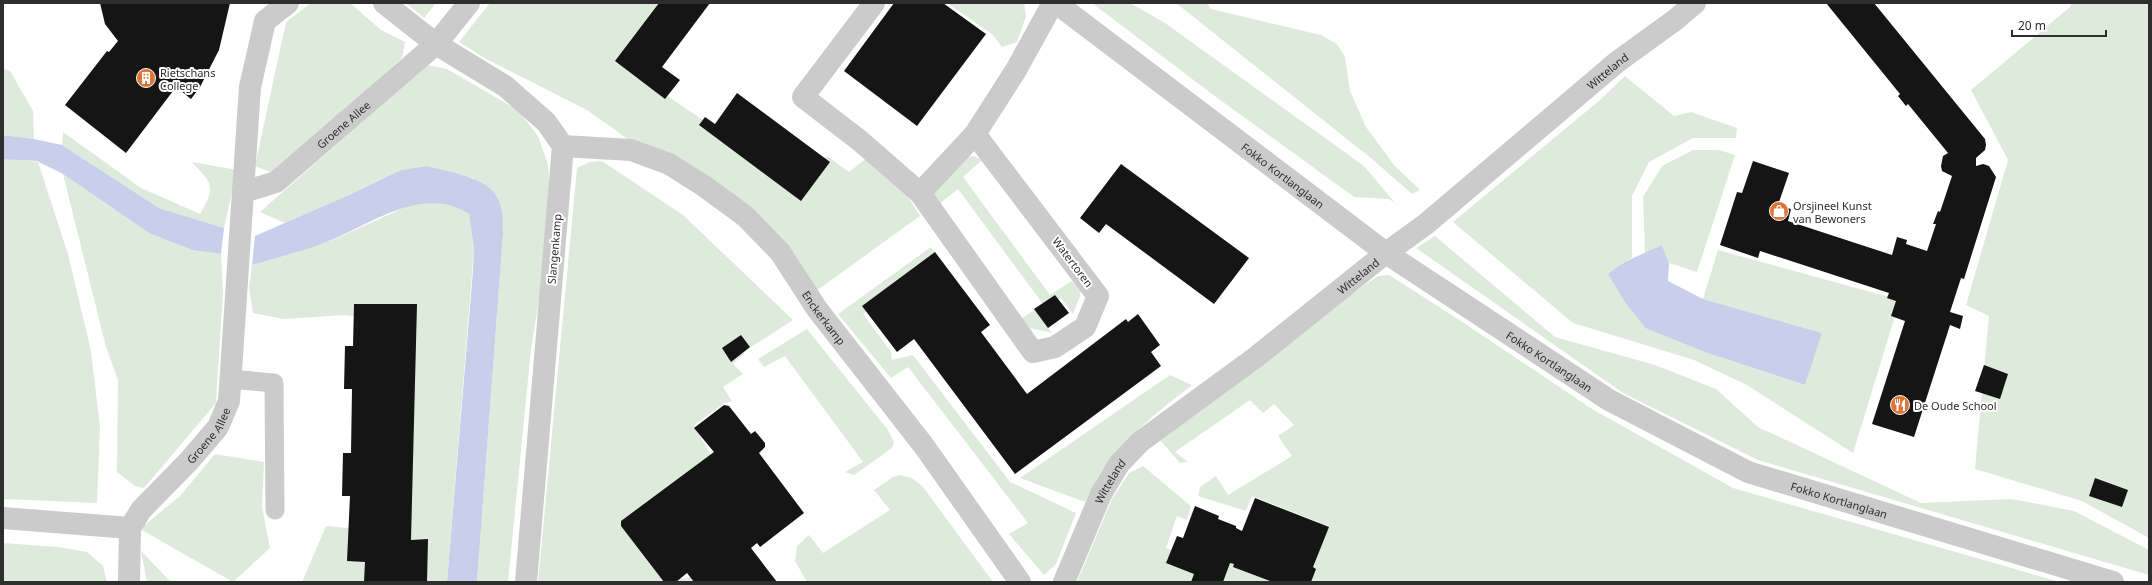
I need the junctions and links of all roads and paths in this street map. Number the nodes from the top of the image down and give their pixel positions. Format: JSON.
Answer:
{"nodes":[{"id":1,"x":288,"y":3,"type":"edge"},
{"id":2,"x":384,"y":3,"type":"edge"},
{"id":3,"x":469,"y":3,"type":"edge"},
{"id":4,"x":874,"y":3,"type":"edge"},
{"id":5,"x":1054,"y":3,"type":"edge"},
{"id":6,"x":1695,"y":3,"type":"edge"},
{"id":7,"x":436,"y":44,"type":"junction"},
{"id":8,"x":974,"y":134,"type":"junction"},
{"id":9,"x":563,"y":146,"type":"junction"},
{"id":10,"x":243,"y":192,"type":"junction"},
{"id":11,"x":920,"y":193,"type":"junction"},
{"id":12,"x":1386,"y":253,"type":"junction"},
{"id":13,"x":230,"y":379,"type":"junction"},
{"id":14,"x":275,"y":510,"type":"dead end"},
{"id":15,"x":3,"y":518,"type":"edge"},
{"id":16,"x":130,"y":528,"type":"junction"},
{"id":17,"x":129,"y":582,"type":"edge"},
{"id":18,"x":526,"y":582,"type":"edge"},
{"id":19,"x":1020,"y":582,"type":"edge"},
{"id":20,"x":1064,"y":582,"type":"edge"},
{"id":21,"x":2113,"y":582,"type":"edge"}],
"edges":[{"from":1,"to":10,"type":"street","name":"Groene Allee"},
{"from":2,"to":7,"type":"street"},
{"from":3,"to":7,"type":"street","name":"Groene Allee"},
{"from":4,"to":11,"type":"street","name":"Watertoren"},
{"from":5,"to":8,"type":"street"},
{"from":5,"to":12,"type":"street","name":"Fokko Kortlanglaan"},
{"from":6,"to":12,"type":"street","name":"Witteland"},
{"from":7,"to":9,"type":"street"},
{"from":7,"to":10,"type":"street","name":"Groene Allee"},
{"from":8,"to":11,"type":"street"},
{"from":8,"to":11,"type":"street","name":"Watertoren"},
{"from":9,"to":18,"type":"street","name":"Slangenkamp"},
{"from":9,"to":19,"type":"street","name":"Enckerkamp"},
{"from":10,"to":13,"type":"street","name":"Groene Allee"},
{"from":12,"to":20,"type":"street","name":"Witteland"},
{"from":12,"to":21,"type":"street","name":"Fokko Kortlanglaan"},
{"from":13,"to":14,"type":"lane"},
{"from":13,"to":16,"type":"street","name":"Groene Allee"},
{"from":15,"to":16,"type":"street"},
{"from":16,"to":17,"type":"street"}]}
